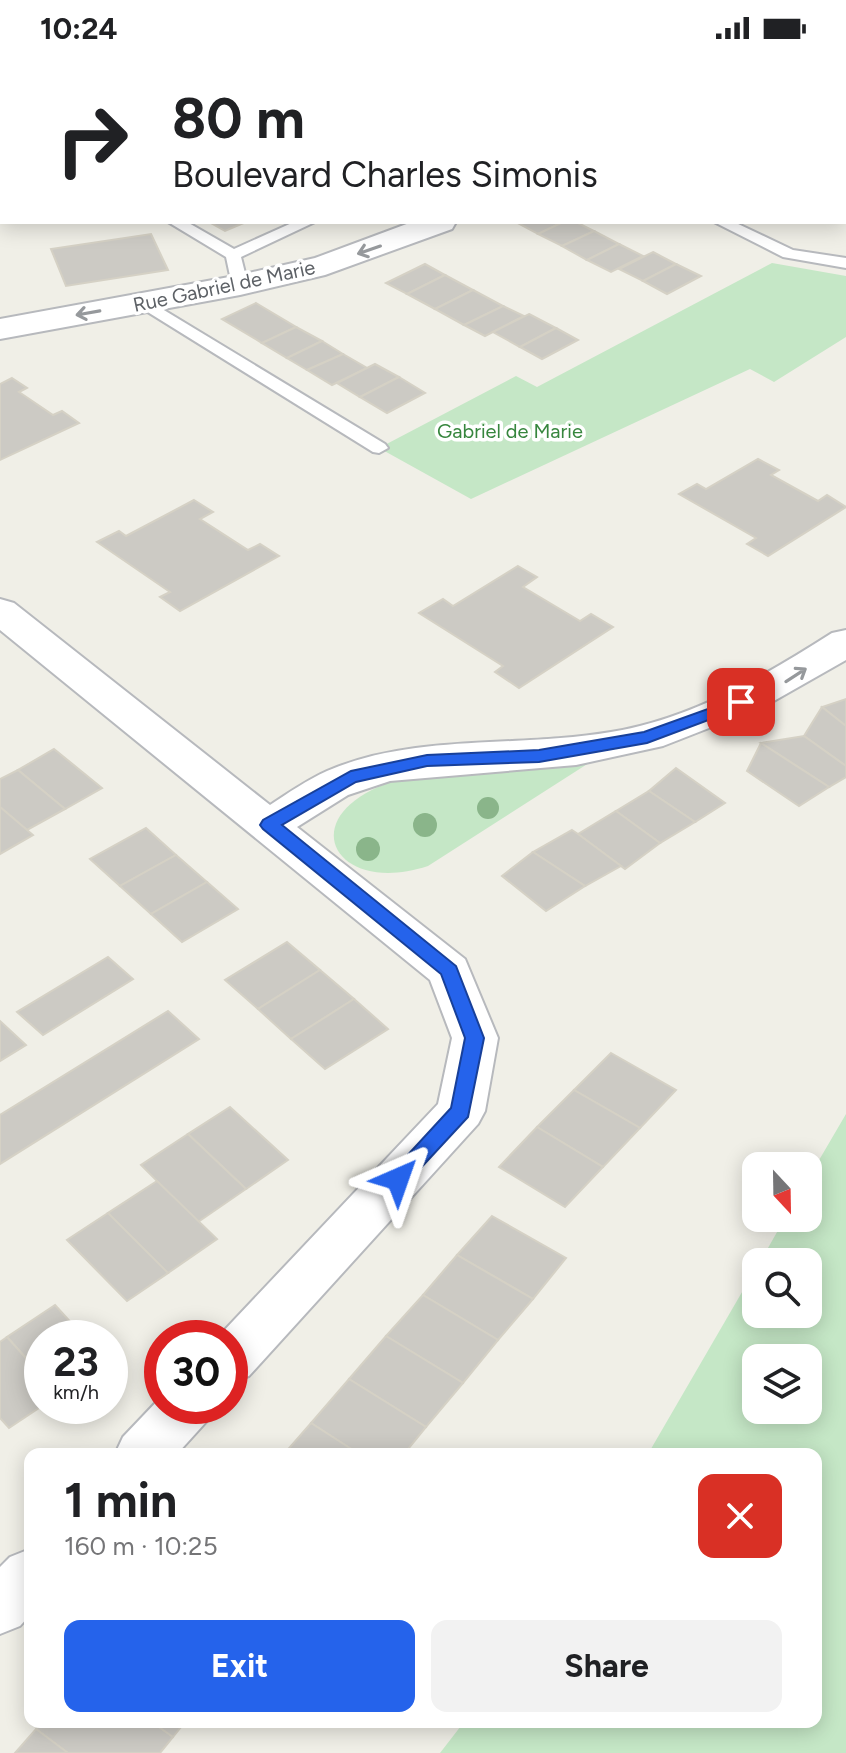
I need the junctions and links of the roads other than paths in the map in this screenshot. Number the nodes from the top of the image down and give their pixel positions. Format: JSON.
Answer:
{"nodes":[{"id":1,"x":178,"y":224,"type":"edge"},
{"id":2,"x":304,"y":224,"type":"edge"},
{"id":3,"x":436,"y":224,"type":"edge"},
{"id":4,"x":726,"y":224,"type":"edge"},
{"id":5,"x":846,"y":243,"type":"edge"},
{"id":6,"x":825,"y":260,"type":"junction"},
{"id":7,"x":846,"y":263,"type":"edge"},
{"id":8,"x":236,"y":270,"type":"junction"},
{"id":9,"x":144,"y":303,"type":"junction"},
{"id":10,"x":0,"y":329,"type":"edge"},
{"id":11,"x":379,"y":448,"type":"dead end"},
{"id":12,"x":0,"y":611,"type":"edge"},
{"id":13,"x":846,"y":642,"type":"edge"},
{"id":14,"x":269,"y":825,"type":"junction"},
{"id":15,"x":248,"y":1341,"type":"edge"},
{"id":16,"x":170,"y":1424,"type":"edge"},
{"id":17,"x":148,"y":1448,"type":"edge"},
{"id":18,"x":24,"y":1581,"type":"edge"},
{"id":19,"x":0,"y":1607,"type":"edge"}],
"edges":[{"from":1,"to":8,"type":"lane"},
{"from":2,"to":8,"type":"lane"},
{"from":3,"to":8,"type":"street","name":"Rue Gabriel de Marie","one_way":true},
{"from":4,"to":6,"type":"lane"},
{"from":5,"to":6,"type":"lane"},
{"from":6,"to":7,"type":"lane"},
{"from":8,"to":9,"type":"street","name":"Rue Gabriel de Marie"},
{"from":9,"to":10,"type":"street","name":"Rue Gabriel de Marie","one_way":true},
{"from":9,"to":11,"type":"lane"},
{"from":12,"to":14,"type":"street"},
{"from":14,"to":13,"type":"street","one_way":true},
{"from":14,"to":15,"type":"street"},
{"from":16,"to":17,"type":"street"},
{"from":18,"to":19,"type":"street"}]}
